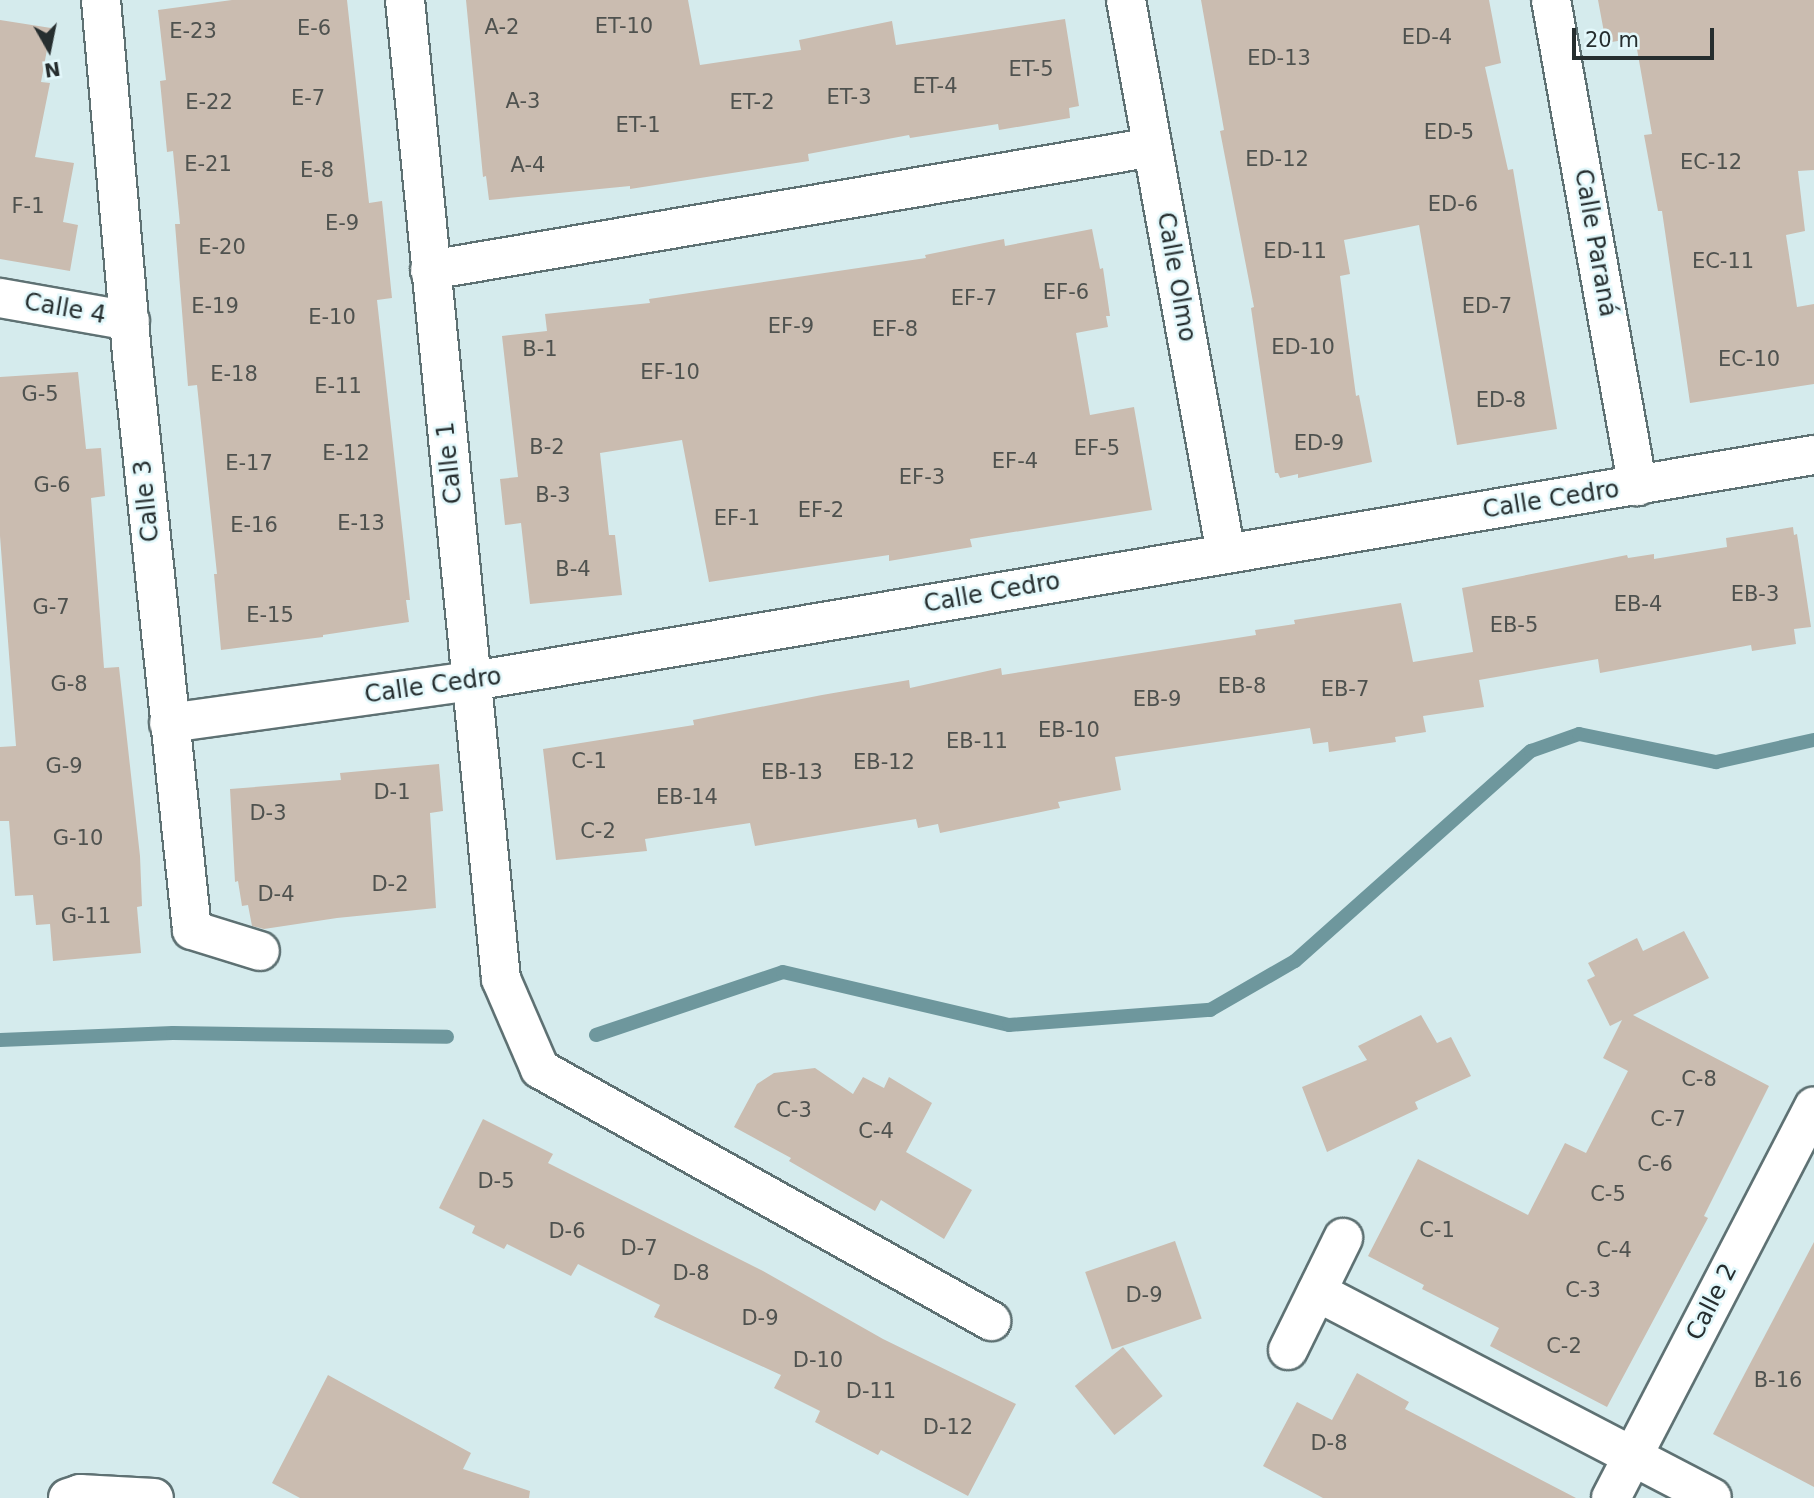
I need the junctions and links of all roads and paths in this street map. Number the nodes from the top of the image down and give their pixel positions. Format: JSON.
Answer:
{"nodes":[{"id":1,"x":101,"y":0,"type":"edge"},
{"id":2,"x":405,"y":0,"type":"edge"},
{"id":3,"x":1126,"y":0,"type":"edge"},
{"id":4,"x":1552,"y":0,"type":"edge"},
{"id":5,"x":1153,"y":147,"type":"junction"},
{"id":6,"x":430,"y":270,"type":"junction"},
{"id":7,"x":0,"y":298,"type":"edge"},
{"id":8,"x":130,"y":321,"type":"junction"},
{"id":9,"x":1814,"y":454,"type":"edge"},
{"id":10,"x":1638,"y":486,"type":"junction"},
{"id":11,"x":1226,"y":554,"type":"junction"},
{"id":12,"x":473,"y":681,"type":"junction"},
{"id":13,"x":169,"y":723,"type":"junction"},
{"id":14,"x":260,"y":951,"type":"dead end"},
{"id":15,"x":1814,"y":1106,"type":"edge"},
{"id":16,"x":1343,"y":1238,"type":"dead end"},
{"id":17,"x":1317,"y":1292,"type":"junction"},
{"id":18,"x":991,"y":1321,"type":"dead end"},
{"id":19,"x":1288,"y":1350,"type":"dead end"},
{"id":20,"x":1633,"y":1456,"type":"junction"},
{"id":21,"x":68,"y":1498,"type":"edge"},
{"id":22,"x":153,"y":1498,"type":"edge"},
{"id":23,"x":1611,"y":1498,"type":"edge"},
{"id":24,"x":1712,"y":1498,"type":"edge"}],
"edges":[{"from":1,"to":8,"type":"street","name":"Calle 3"},
{"from":2,"to":6,"type":"street","name":"Calle 1"},
{"from":3,"to":5,"type":"street","name":"Calle Olmo"},
{"from":4,"to":10,"type":"street","name":"Calle Paraná"},
{"from":5,"to":6,"type":"street"},
{"from":5,"to":11,"type":"street","name":"Calle Olmo"},
{"from":6,"to":12,"type":"street","name":"Calle 1"},
{"from":7,"to":8,"type":"street","name":"Calle 4"},
{"from":8,"to":13,"type":"street","name":"Calle 3"},
{"from":9,"to":10,"type":"street","name":"Calle Cedro"},
{"from":10,"to":11,"type":"street","name":"Calle Cedro"},
{"from":11,"to":12,"type":"street","name":"Calle Cedro"},
{"from":12,"to":13,"type":"street","name":"Calle Cedro"},
{"from":12,"to":18,"type":"street","name":"Calle 1"},
{"from":13,"to":14,"type":"street","name":"Calle 3"},
{"from":15,"to":20,"type":"street","name":"Calle 2"},
{"from":16,"to":17,"type":"street"},
{"from":17,"to":19,"type":"street"},
{"from":17,"to":20,"type":"street"},
{"from":20,"to":23,"type":"street","name":"Calle 2"},
{"from":20,"to":24,"type":"street"},
{"from":21,"to":22,"type":"street"}]}
